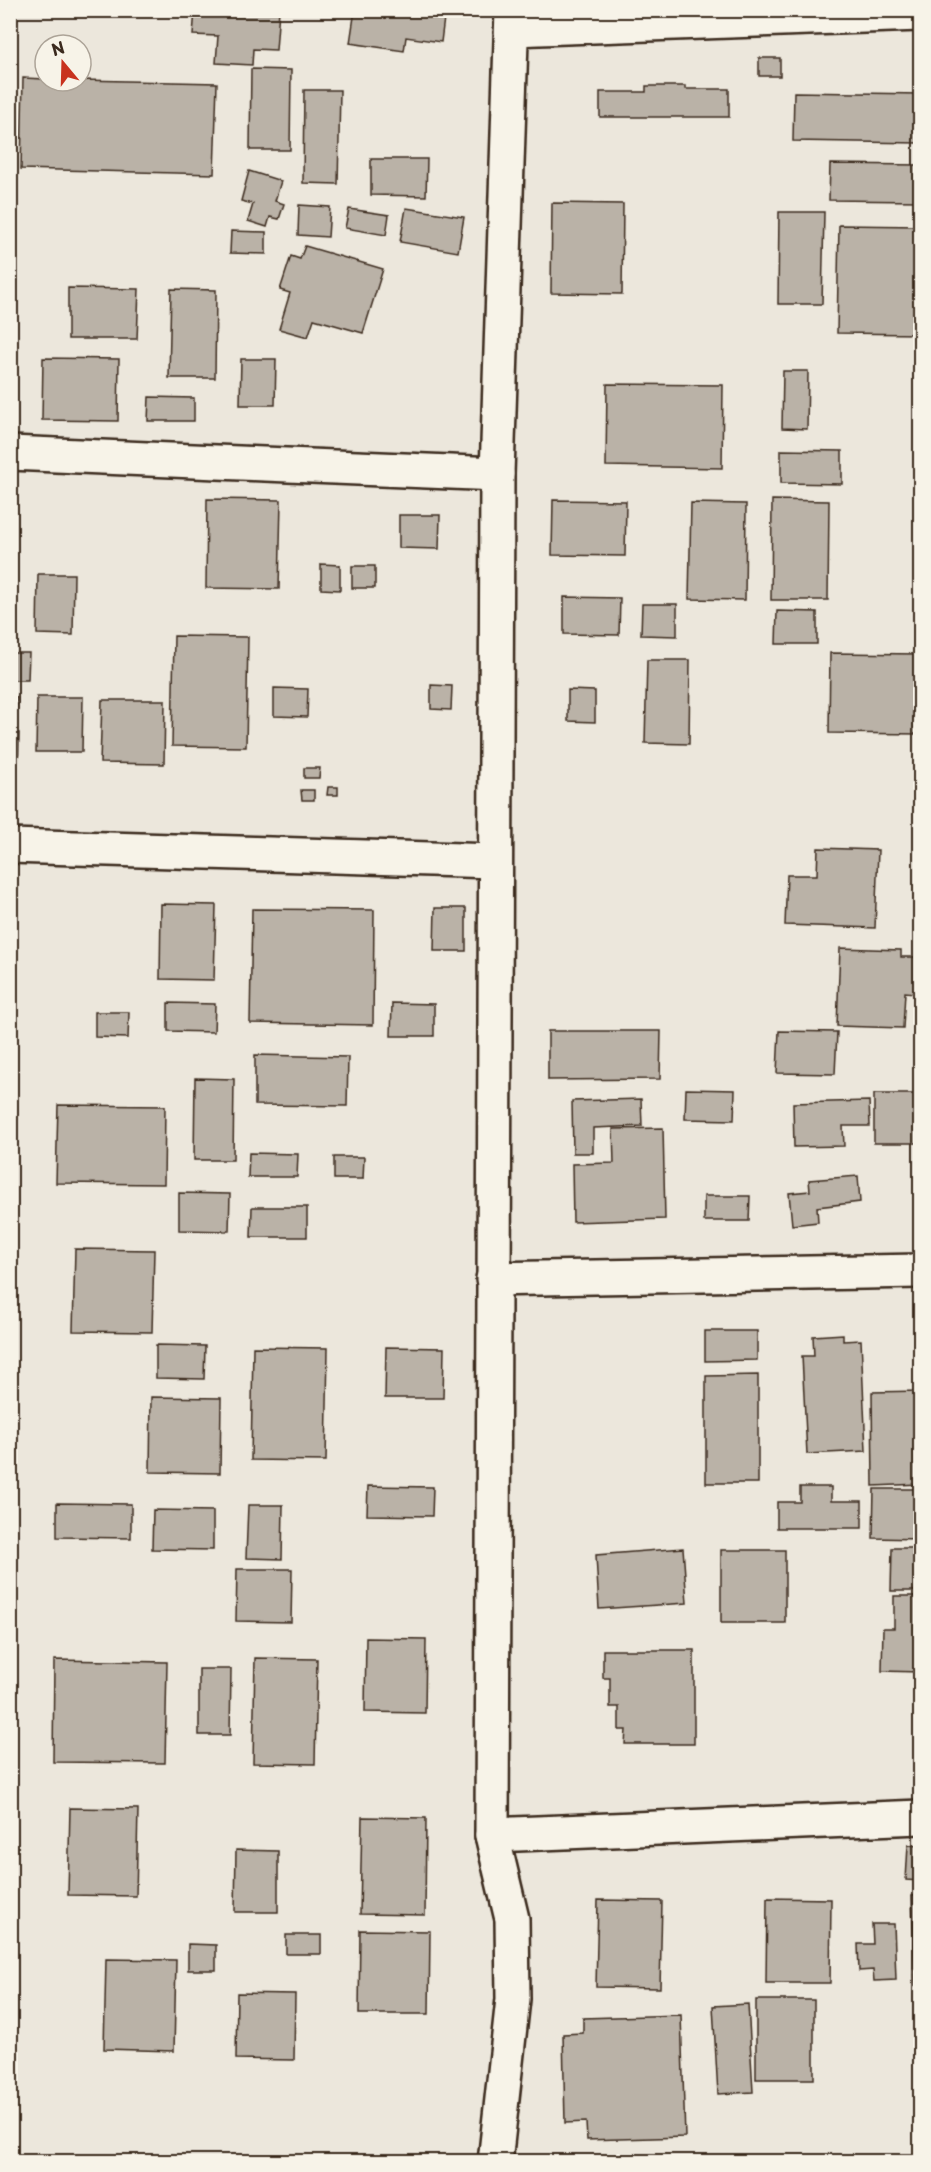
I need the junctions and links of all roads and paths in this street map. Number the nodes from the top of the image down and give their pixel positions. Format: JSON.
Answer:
{"nodes":[{"id":1,"x":921,"y":14,"type":"edge"},
{"id":2,"x":512,"y":20,"type":"edge"},
{"id":3,"x":10,"y":453,"type":"edge"},
{"id":4,"x":497,"y":474,"type":"junction"},
{"id":5,"x":10,"y":846,"type":"edge"},
{"id":6,"x":494,"y":861,"type":"junction"},
{"id":7,"x":921,"y":1270,"type":"edge"},
{"id":8,"x":493,"y":1279,"type":"junction"},
{"id":9,"x":921,"y":1816,"type":"edge"},
{"id":10,"x":492,"y":1835,"type":"junction"},
{"id":11,"x":495,"y":2162,"type":"edge"}],
"edges":[{"from":1,"to":2,"type":"street"},
{"from":2,"to":4,"type":"street"},
{"from":3,"to":4,"type":"street"},
{"from":4,"to":6,"type":"street"},
{"from":5,"to":6,"type":"street"},
{"from":6,"to":8,"type":"street"},
{"from":7,"to":8,"type":"street"},
{"from":8,"to":10,"type":"street"},
{"from":9,"to":10,"type":"street"},
{"from":10,"to":11,"type":"street"}]}
